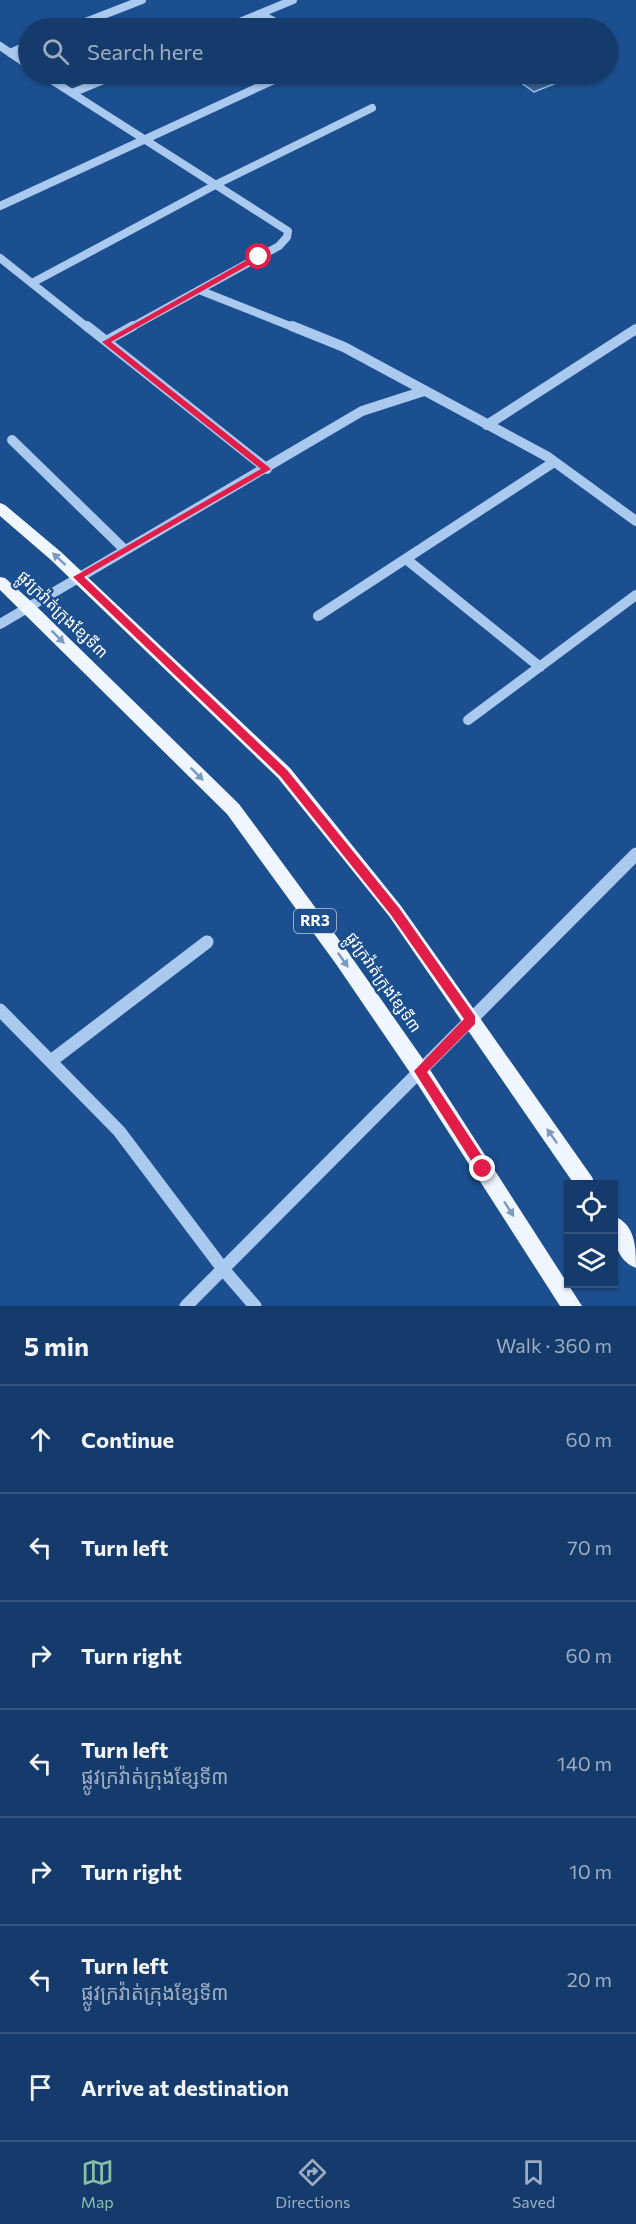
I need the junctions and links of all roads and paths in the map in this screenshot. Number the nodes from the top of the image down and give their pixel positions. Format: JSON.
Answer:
{"nodes":[{"id":1,"x":142,"y":0,"type":"edge"},
{"id":2,"x":293,"y":0,"type":"edge"},
{"id":3,"x":260,"y":14,"type":"junction"},
{"id":4,"x":96,"y":18,"type":"edge"},
{"id":5,"x":250,"y":18,"type":"edge"},
{"id":6,"x":268,"y":18,"type":"edge"},
{"id":7,"x":0,"y":46,"type":"edge"},
{"id":8,"x":18,"y":49,"type":"edge"},
{"id":9,"x":10,"y":53,"type":"junction"},
{"id":10,"x":18,"y":58,"type":"edge"},
{"id":11,"x":58,"y":84,"type":"edge"},
{"id":12,"x":94,"y":84,"type":"edge"},
{"id":13,"x":264,"y":84,"type":"edge"},
{"id":14,"x":72,"y":93,"type":"junction"},
{"id":15,"x":372,"y":108,"type":"dead end"},
{"id":16,"x":143,"y":138,"type":"junction"},
{"id":17,"x":217,"y":184,"type":"junction"},
{"id":18,"x":0,"y":206,"type":"edge"},
{"id":19,"x":0,"y":258,"type":"edge"},
{"id":20,"x":32,"y":283,"type":"junction"},
{"id":21,"x":199,"y":290,"type":"junction"},
{"id":22,"x":636,"y":329,"type":"edge"},
{"id":23,"x":106,"y":342,"type":"junction"},
{"id":24,"x":424,"y":391,"type":"junction"},
{"id":25,"x":487,"y":425,"type":"junction"},
{"id":26,"x":12,"y":440,"type":"dead end"},
{"id":27,"x":554,"y":462,"type":"junction"},
{"id":28,"x":267,"y":469,"type":"junction"},
{"id":29,"x":0,"y":508,"type":"edge"},
{"id":30,"x":636,"y":521,"type":"edge"},
{"id":31,"x":124,"y":550,"type":"junction"},
{"id":32,"x":406,"y":559,"type":"junction"},
{"id":33,"x":77,"y":577,"type":"junction"},
{"id":34,"x":0,"y":582,"type":"edge"},
{"id":35,"x":636,"y":595,"type":"edge"},
{"id":36,"x":29,"y":608,"type":"junction"},
{"id":37,"x":318,"y":616,"type":"dead end"},
{"id":38,"x":0,"y":624,"type":"edge"},
{"id":39,"x":540,"y":667,"type":"junction"},
{"id":40,"x":468,"y":720,"type":"dead end"},
{"id":41,"x":636,"y":854,"type":"edge"},
{"id":42,"x":207,"y":942,"type":"dead end"},
{"id":43,"x":0,"y":1010,"type":"edge"},
{"id":44,"x":471,"y":1020,"type":"junction"},
{"id":45,"x":51,"y":1061,"type":"junction"},
{"id":46,"x":420,"y":1071,"type":"junction"},
{"id":47,"x":582,"y":1180,"type":"edge"},
{"id":48,"x":618,"y":1232,"type":"edge"},
{"id":49,"x":636,"y":1258,"type":"edge"},
{"id":50,"x":223,"y":1269,"type":"junction"},
{"id":51,"x":186,"y":1306,"type":"edge"},
{"id":52,"x":255,"y":1306,"type":"edge"},
{"id":53,"x":572,"y":1306,"type":"edge"}],
"edges":[{"from":1,"to":4,"type":"street"},
{"from":2,"to":3,"type":"street"},
{"from":3,"to":5,"type":"street"},
{"from":3,"to":6,"type":"street"},
{"from":7,"to":9,"type":"street"},
{"from":8,"to":9,"type":"street"},
{"from":9,"to":10,"type":"street"},
{"from":11,"to":14,"type":"street"},
{"from":12,"to":14,"type":"street"},
{"from":13,"to":16,"type":"street"},
{"from":14,"to":16,"type":"street"},
{"from":15,"to":17,"type":"street"},
{"from":16,"to":17,"type":"street"},
{"from":16,"to":18,"type":"street"},
{"from":17,"to":20,"type":"street"},
{"from":17,"to":21,"type":"street"},
{"from":19,"to":20,"type":"street"},
{"from":20,"to":23,"type":"street"},
{"from":21,"to":23,"type":"street"},
{"from":21,"to":24,"type":"street"},
{"from":22,"to":25,"type":"street"},
{"from":23,"to":28,"type":"street"},
{"from":24,"to":25,"type":"street"},
{"from":24,"to":28,"type":"street"},
{"from":25,"to":27,"type":"street"},
{"from":26,"to":31,"type":"street"},
{"from":27,"to":30,"type":"street"},
{"from":27,"to":32,"type":"street"},
{"from":28,"to":31,"type":"street"},
{"from":33,"to":29,"type":"main road","one_way":true},
{"from":31,"to":33,"type":"street"},
{"from":32,"to":37,"type":"street"},
{"from":32,"to":39,"type":"street"},
{"from":33,"to":36,"type":"street"},
{"from":33,"to":44,"type":"main road"},
{"from":34,"to":36,"type":"main road","name":"ផ្លូវក្រវ៉ាត់ក្រុងខ្សែទី៣","number":"RR3"},
{"from":35,"to":39,"type":"street"},
{"from":36,"to":38,"type":"street"},
{"from":36,"to":46,"type":"main road","name":"ផ្លូវក្រវ៉ាត់ក្រុងខ្សែទី៣","number":"RR3","one_way":true},
{"from":39,"to":40,"type":"street"},
{"from":41,"to":44,"type":"street"},
{"from":42,"to":45,"type":"street"},
{"from":43,"to":45,"type":"street"},
{"from":44,"to":46,"type":"street"},
{"from":47,"to":44,"type":"main road","one_way":true},
{"from":45,"to":50,"type":"street"},
{"from":46,"to":50,"type":"street"},
{"from":46,"to":53,"type":"main road","name":"ផ្លូវក្រវ៉ាត់ក្រុងខ្សែទី៣","number":"RR3","one_way":true},
{"from":48,"to":49,"type":"main road"},
{"from":50,"to":51,"type":"street"},
{"from":50,"to":52,"type":"street"}]}
